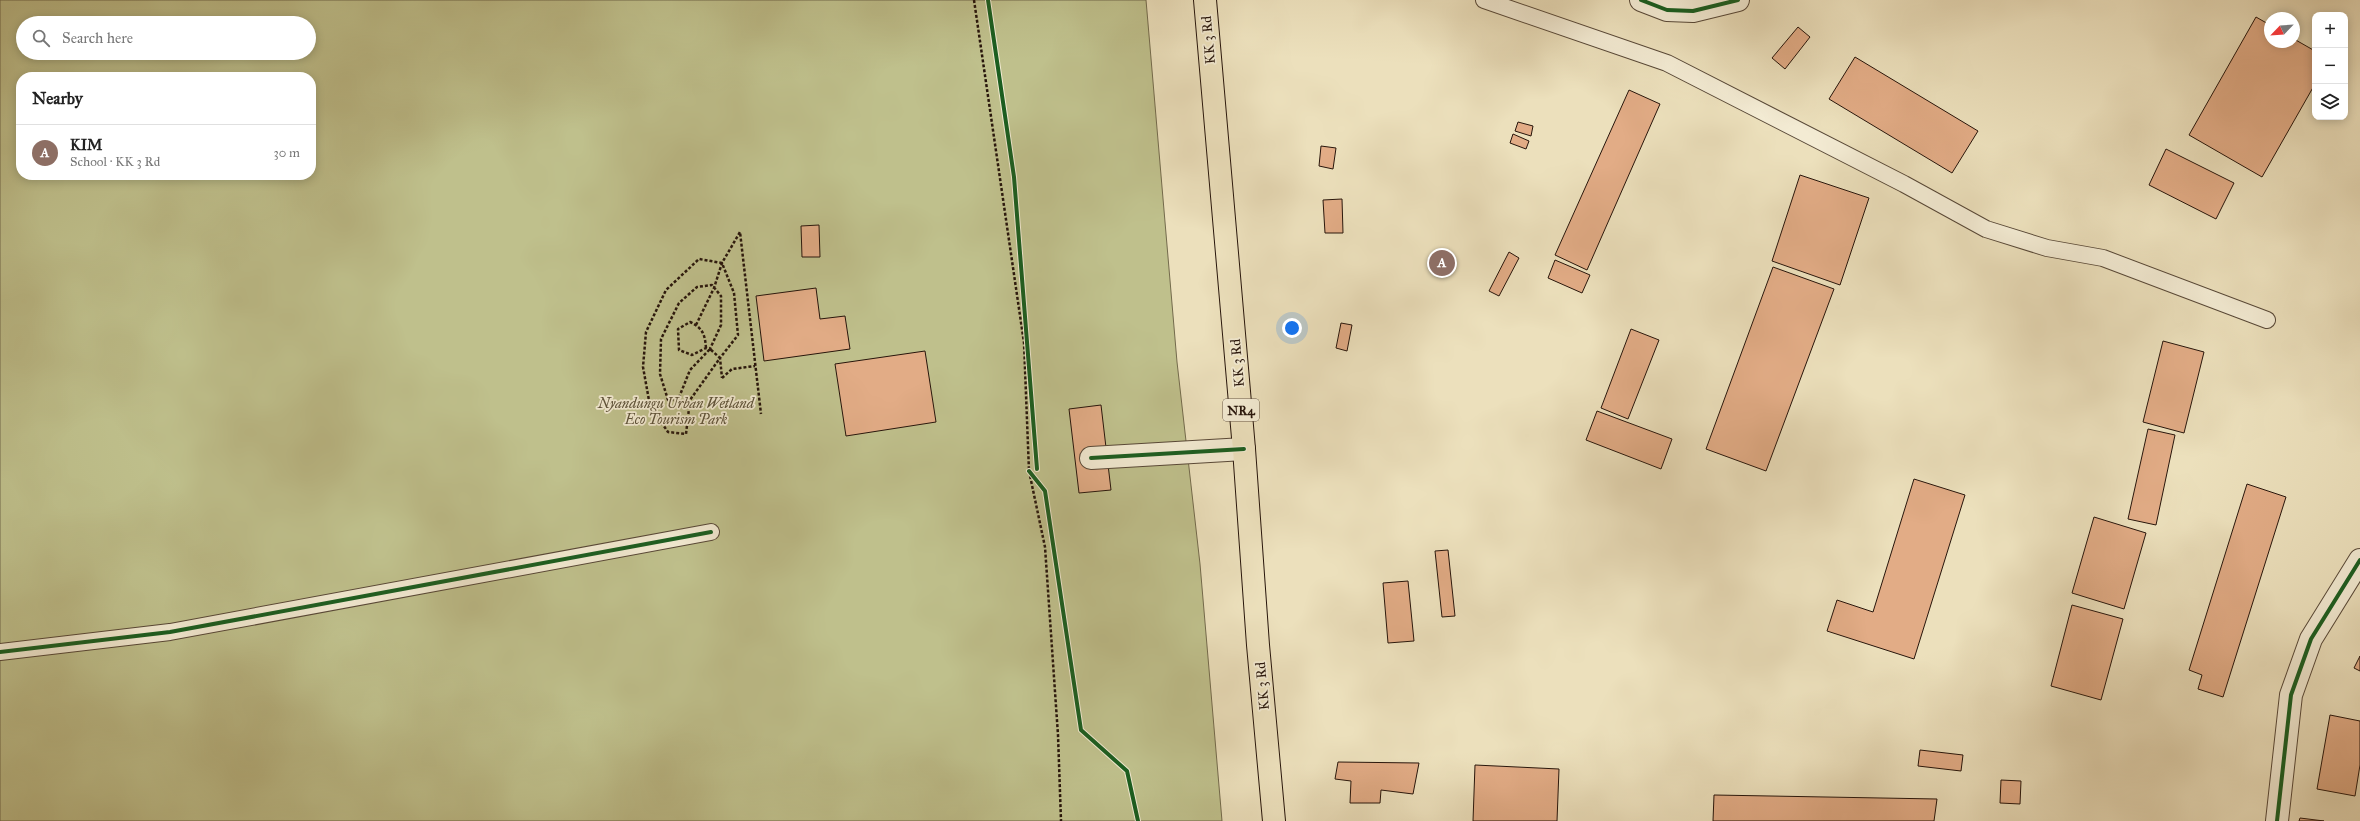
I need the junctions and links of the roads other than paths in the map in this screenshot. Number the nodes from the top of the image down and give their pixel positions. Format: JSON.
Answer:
{"nodes":[{"id":1,"x":1205,"y":0,"type":"edge"},
{"id":2,"x":1484,"y":0,"type":"edge"},
{"id":3,"x":1641,"y":0,"type":"edge"},
{"id":4,"x":1738,"y":0,"type":"edge"},
{"id":5,"x":2267,"y":320,"type":"dead end"},
{"id":6,"x":1244,"y":449,"type":"junction"},
{"id":7,"x":1091,"y":458,"type":"dead end"},
{"id":8,"x":711,"y":532,"type":"dead end"},
{"id":9,"x":2360,"y":560,"type":"edge"},
{"id":10,"x":0,"y":652,"type":"edge"},
{"id":11,"x":1274,"y":821,"type":"edge"},
{"id":12,"x":2277,"y":821,"type":"edge"}],
"edges":[{"from":1,"to":6,"type":"highway","name":"KK 3 Rd","number":"NR4"},
{"from":2,"to":5,"type":"lane"},
{"from":3,"to":4,"type":"street"},
{"from":6,"to":7,"type":"street"},
{"from":6,"to":11,"type":"highway","name":"KK 3 Rd","number":"NR4"},
{"from":8,"to":10,"type":"lane"},
{"from":9,"to":12,"type":"street"}]}
